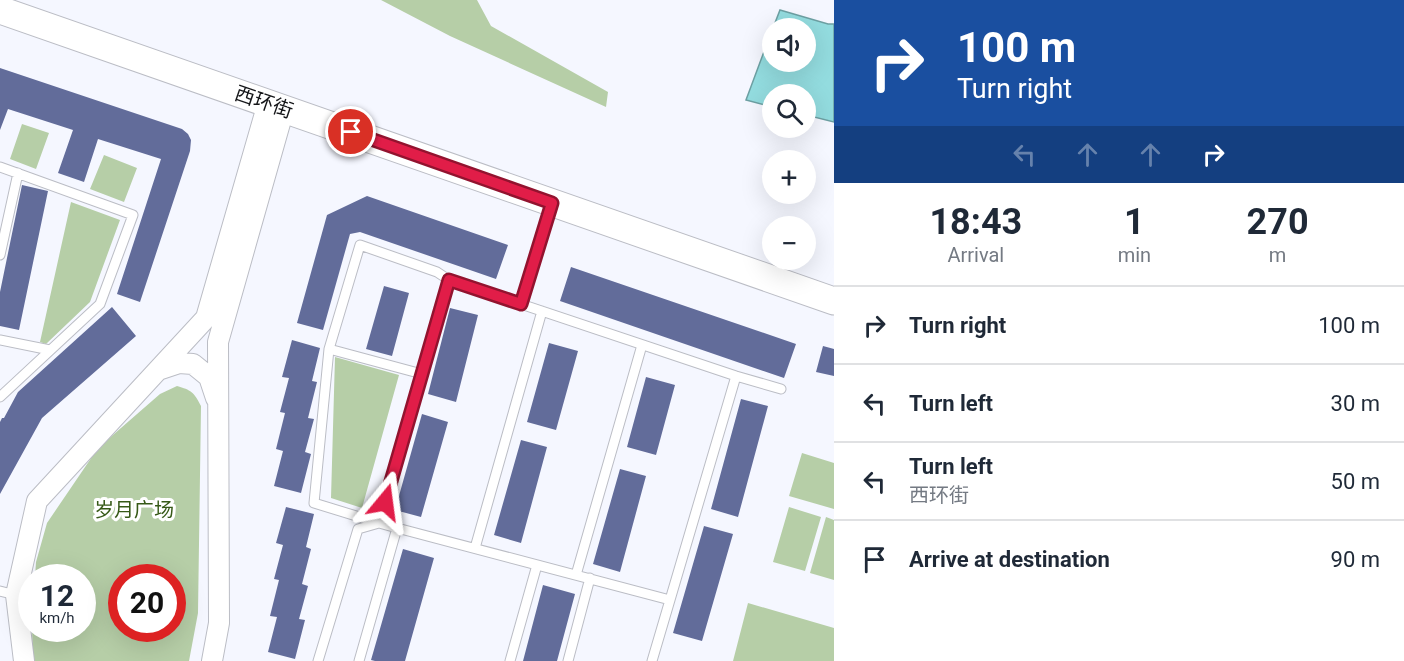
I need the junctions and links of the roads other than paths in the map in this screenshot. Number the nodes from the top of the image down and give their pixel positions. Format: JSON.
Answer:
{"nodes":[{"id":1,"x":0,"y":10,"type":"edge"},
{"id":2,"x":276,"y":106,"type":"junction"},
{"id":3,"x":0,"y":167,"type":"edge"},
{"id":4,"x":18,"y":173,"type":"junction"},
{"id":5,"x":552,"y":203,"type":"junction"},
{"id":6,"x":0,"y":255,"type":"edge"},
{"id":7,"x":449,"y":280,"type":"junction"},
{"id":8,"x":834,"y":301,"type":"edge"},
{"id":9,"x":521,"y":304,"type":"junction"},
{"id":10,"x":542,"y":311,"type":"junction"},
{"id":11,"x":0,"y":340,"type":"edge"},
{"id":12,"x":642,"y":345,"type":"junction"},
{"id":13,"x":329,"y":349,"type":"junction"},
{"id":14,"x":50,"y":350,"type":"junction"},
{"id":15,"x":157,"y":371,"type":"junction"},
{"id":16,"x":422,"y":374,"type":"junction"},
{"id":17,"x":736,"y":376,"type":"junction"},
{"id":18,"x":781,"y":389,"type":"dead end"},
{"id":19,"x":0,"y":397,"type":"edge"},
{"id":20,"x":219,"y":406,"type":"junction"},
{"id":21,"x":379,"y":523,"type":"junction"},
{"id":22,"x":397,"y":528,"type":"junction"},
{"id":23,"x":475,"y":548,"type":"junction"},
{"id":24,"x":537,"y":565,"type":"junction"},
{"id":25,"x":576,"y":575,"type":"junction"},
{"id":26,"x":590,"y":578,"type":"junction"},
{"id":27,"x":8,"y":593,"type":"edge"},
{"id":28,"x":670,"y":600,"type":"junction"},
{"id":29,"x":214,"y":659,"type":"edge"},
{"id":30,"x":24,"y":661,"type":"edge"},
{"id":31,"x":318,"y":661,"type":"edge"},
{"id":32,"x":359,"y":661,"type":"edge"},
{"id":33,"x":510,"y":661,"type":"edge"},
{"id":34,"x":568,"y":661,"type":"edge"},
{"id":35,"x":652,"y":661,"type":"edge"}],
"edges":[{"from":1,"to":2,"type":"main road","name":"西环街"},
{"from":2,"to":5,"type":"main road","name":"西环街"},
{"from":2,"to":15,"type":"street"},
{"from":2,"to":20,"type":"street"},
{"from":3,"to":4,"type":"lane"},
{"from":4,"to":6,"type":"lane"},
{"from":4,"to":14,"type":"lane"},
{"from":5,"to":8,"type":"main road","name":"西环街"},
{"from":5,"to":9,"type":"lane"},
{"from":7,"to":9,"type":"lane"},
{"from":7,"to":13,"type":"lane"},
{"from":7,"to":16,"type":"lane"},
{"from":9,"to":10,"type":"lane"},
{"from":10,"to":12,"type":"lane"},
{"from":10,"to":23,"type":"lane"},
{"from":11,"to":14,"type":"lane"},
{"from":12,"to":17,"type":"lane"},
{"from":12,"to":25,"type":"lane"},
{"from":13,"to":16,"type":"lane"},
{"from":13,"to":21,"type":"lane"},
{"from":14,"to":19,"type":"lane"},
{"from":15,"to":20,"type":"street"},
{"from":15,"to":27,"type":"street"},
{"from":16,"to":21,"type":"lane"},
{"from":17,"to":18,"type":"lane"},
{"from":17,"to":28,"type":"lane"},
{"from":20,"to":29,"type":"street"},
{"from":21,"to":22,"type":"lane"},
{"from":21,"to":31,"type":"lane"},
{"from":22,"to":23,"type":"lane"},
{"from":22,"to":32,"type":"lane"},
{"from":23,"to":24,"type":"lane"},
{"from":24,"to":25,"type":"lane"},
{"from":24,"to":33,"type":"lane"},
{"from":25,"to":26,"type":"lane"},
{"from":26,"to":28,"type":"lane"},
{"from":26,"to":34,"type":"lane"},
{"from":27,"to":30,"type":"street"},
{"from":28,"to":35,"type":"lane"}]}
